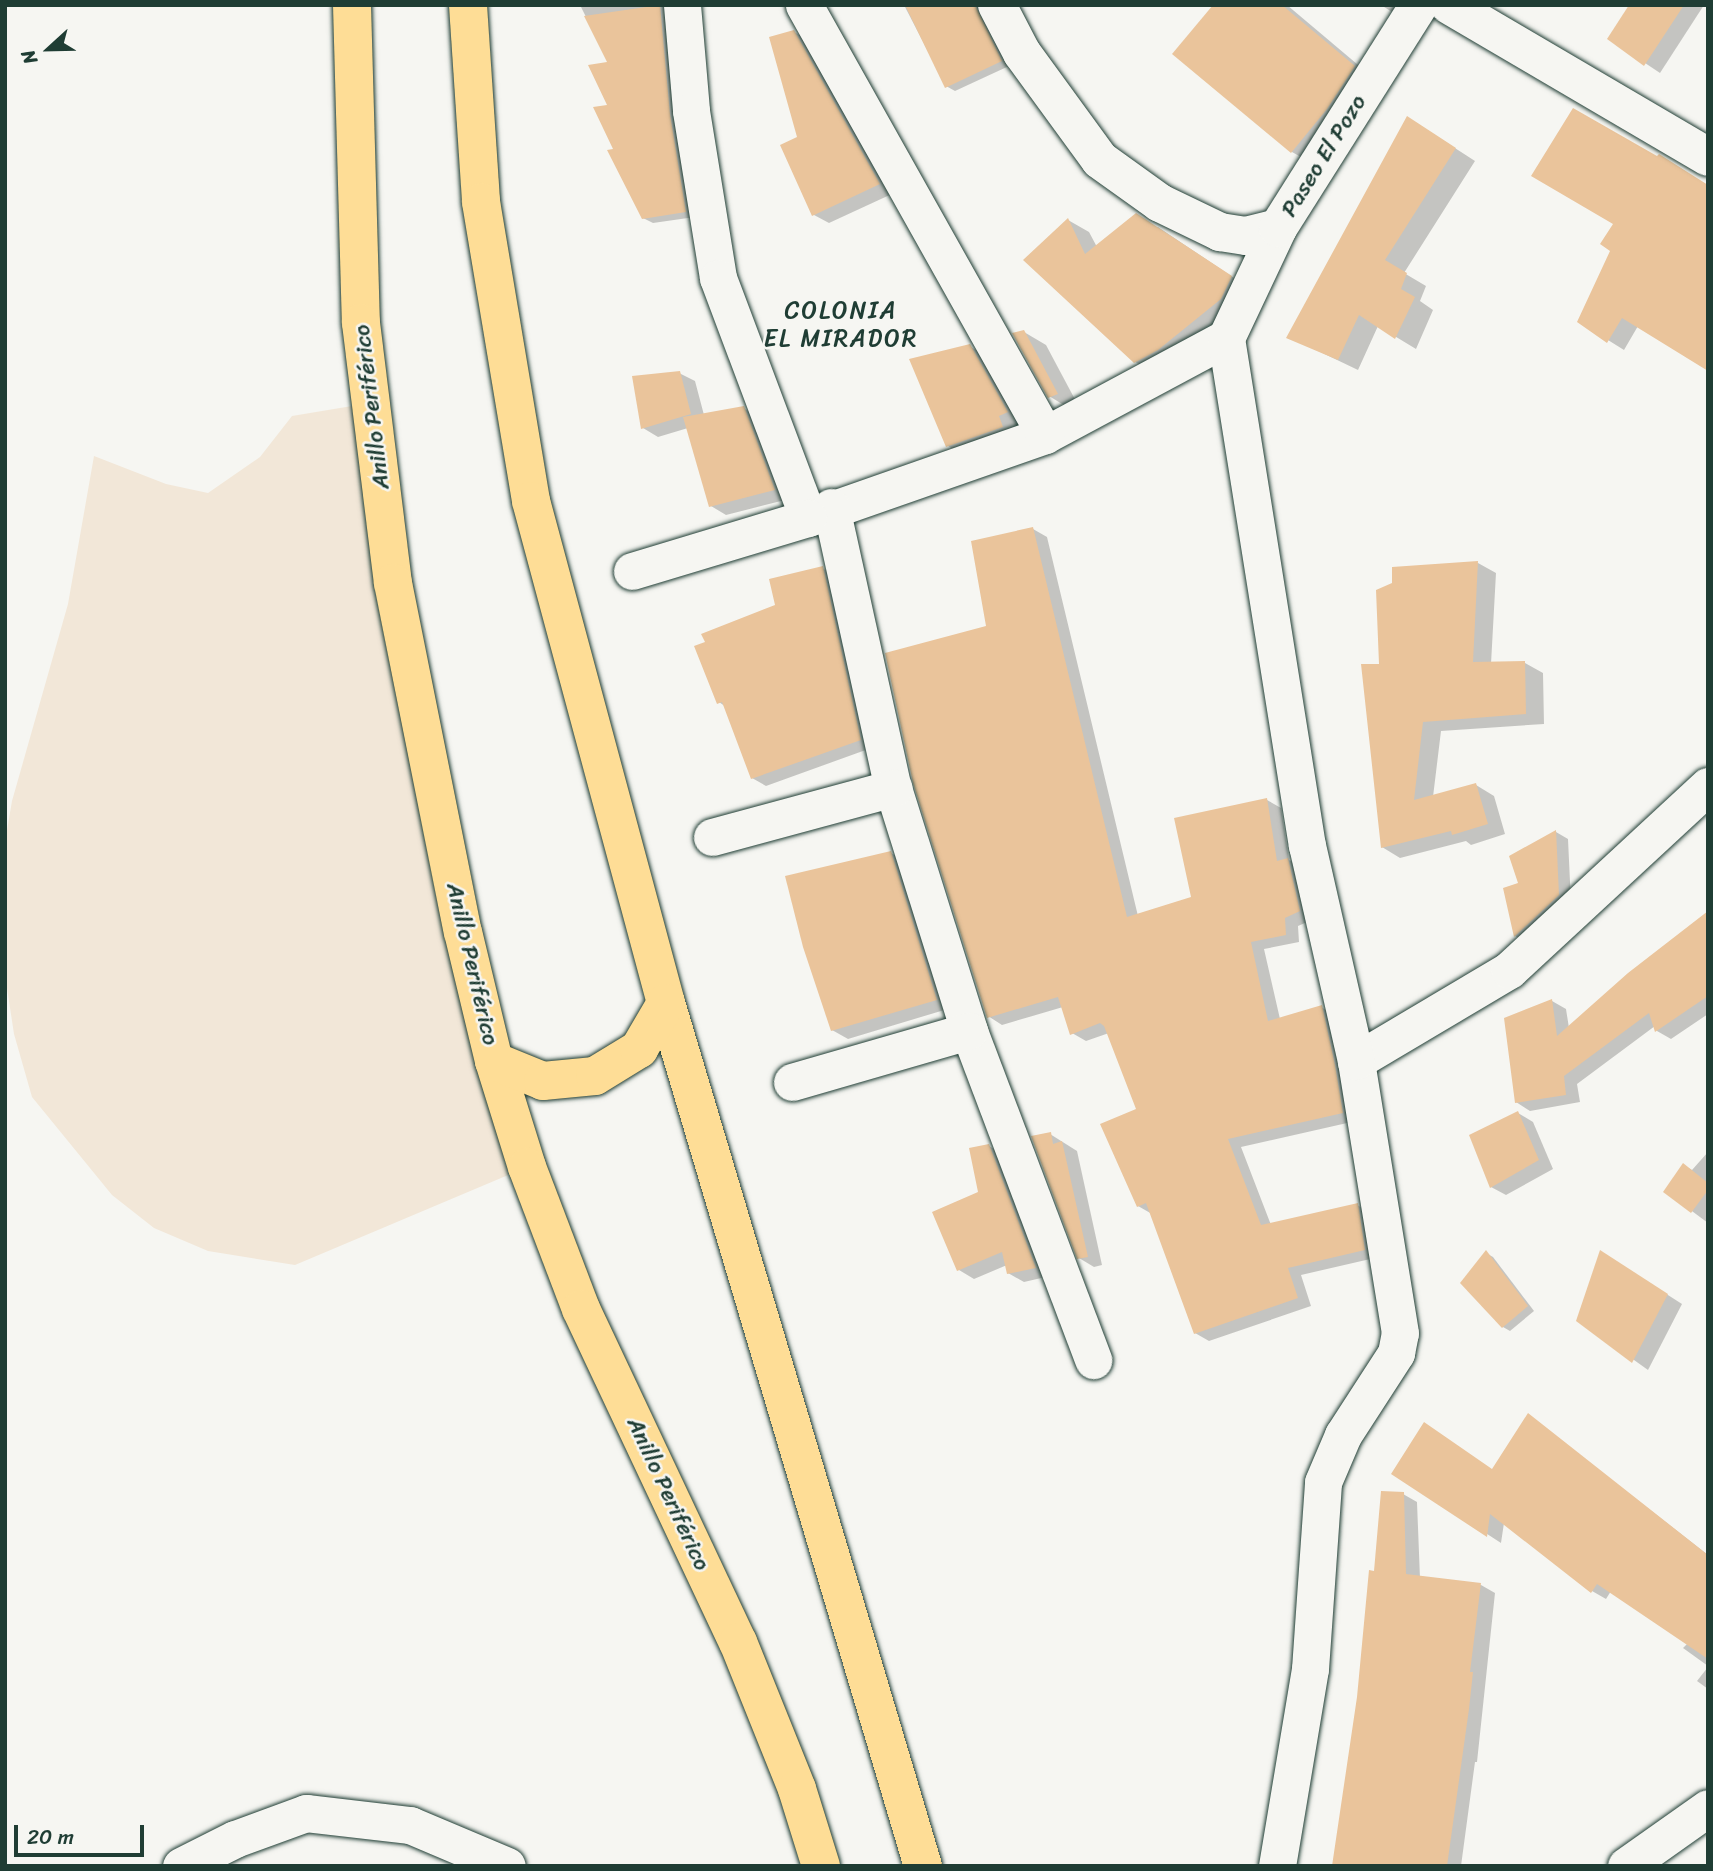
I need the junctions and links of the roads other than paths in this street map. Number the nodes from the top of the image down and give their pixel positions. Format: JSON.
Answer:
{"nodes":[{"id":1,"x":352,"y":5,"type":"edge"},
{"id":2,"x":468,"y":5,"type":"edge"},
{"id":3,"x":682,"y":5,"type":"edge"},
{"id":4,"x":804,"y":5,"type":"edge"},
{"id":5,"x":997,"y":5,"type":"edge"},
{"id":6,"x":1419,"y":5,"type":"edge"},
{"id":7,"x":1449,"y":5,"type":"edge"},
{"id":8,"x":1708,"y":157,"type":"edge"},
{"id":9,"x":1278,"y":228,"type":"junction"},
{"id":10,"x":1226,"y":338,"type":"junction"},
{"id":11,"x":1045,"y":435,"type":"junction"},
{"id":12,"x":820,"y":512,"type":"junction"},
{"id":13,"x":632,"y":571,"type":"dead end"},
{"id":14,"x":1708,"y":786,"type":"edge"},
{"id":15,"x":893,"y":788,"type":"junction"},
{"id":16,"x":712,"y":837,"type":"dead end"},
{"id":17,"x":666,"y":1003,"type":"junction"},
{"id":18,"x":969,"y":1031,"type":"junction"},
{"id":19,"x":494,"y":1061,"type":"junction"},
{"id":20,"x":1356,"y":1061,"type":"junction"},
{"id":21,"x":792,"y":1082,"type":"dead end"},
{"id":22,"x":1093,"y":1360,"type":"dead end"},
{"id":23,"x":1708,"y":1808,"type":"edge"},
{"id":24,"x":181,"y":1866,"type":"edge"},
{"id":25,"x":507,"y":1866,"type":"edge"},
{"id":26,"x":821,"y":1866,"type":"edge"},
{"id":27,"x":923,"y":1866,"type":"edge"},
{"id":28,"x":1277,"y":1866,"type":"edge"},
{"id":29,"x":1626,"y":1866,"type":"edge"}],
"edges":[{"from":1,"to":19,"type":"highway","name":"Anillo Periférico"},
{"from":2,"to":17,"type":"highway"},
{"from":3,"to":12,"type":"street"},
{"from":4,"to":11,"type":"street"},
{"from":5,"to":9,"type":"street","name":"Paseo El Pozo"},
{"from":6,"to":9,"type":"street","name":"Paseo El Pozo"},
{"from":7,"to":8,"type":"street"},
{"from":9,"to":10,"type":"street"},
{"from":10,"to":11,"type":"street"},
{"from":10,"to":20,"type":"street"},
{"from":11,"to":12,"type":"street"},
{"from":12,"to":13,"type":"street"},
{"from":12,"to":15,"type":"street"},
{"from":14,"to":20,"type":"street"},
{"from":15,"to":16,"type":"street"},
{"from":15,"to":18,"type":"street"},
{"from":17,"to":19,"type":"highway"},
{"from":17,"to":27,"type":"highway"},
{"from":18,"to":21,"type":"street"},
{"from":18,"to":22,"type":"street"},
{"from":19,"to":26,"type":"highway","name":"Anillo Periférico"},
{"from":20,"to":28,"type":"street"},
{"from":23,"to":29,"type":"street"},
{"from":24,"to":25,"type":"street"}]}
